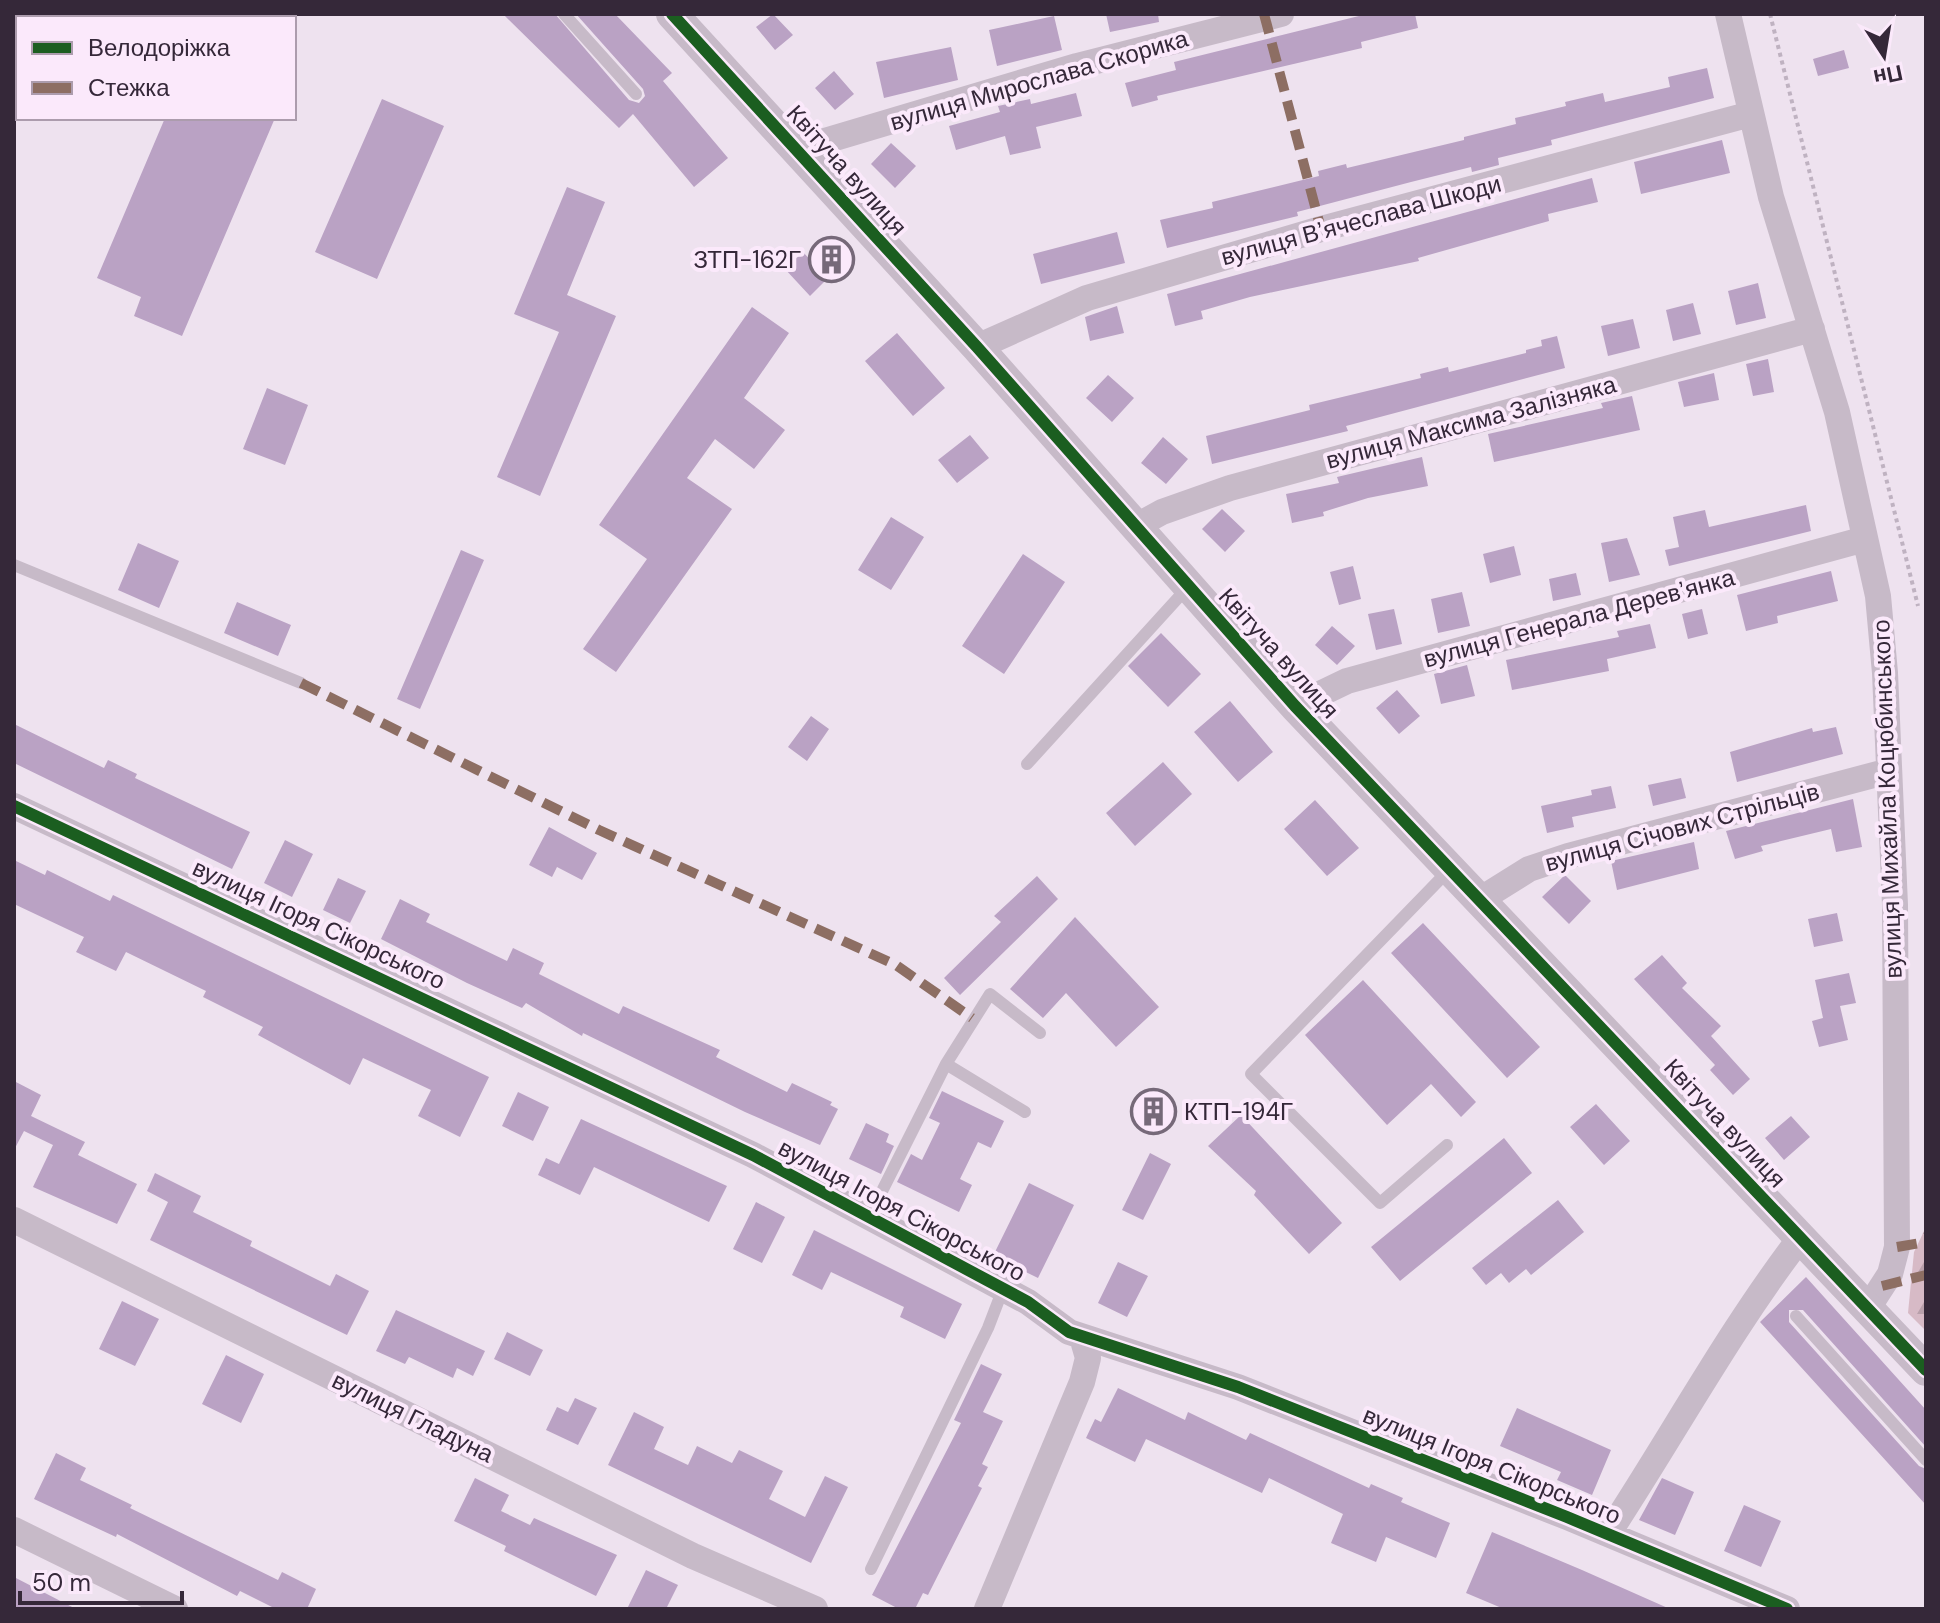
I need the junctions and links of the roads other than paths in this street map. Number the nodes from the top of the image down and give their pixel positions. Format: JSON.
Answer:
{"nodes":[{"id":1,"x":564,"y":14,"type":"edge"},
{"id":2,"x":672,"y":14,"type":"edge"},
{"id":3,"x":1281,"y":14,"type":"edge"},
{"id":4,"x":1728,"y":14,"type":"edge"},
{"id":5,"x":636,"y":94,"type":"dead end"},
{"id":6,"x":1751,"y":114,"type":"junction"},
{"id":7,"x":798,"y":149,"type":"junction"},
{"id":8,"x":1812,"y":329,"type":"junction"},
{"id":9,"x":977,"y":347,"type":"junction"},
{"id":10,"x":1135,"y":527,"type":"junction"},
{"id":11,"x":1865,"y":539,"type":"junction"},
{"id":12,"x":14,"y":565,"type":"edge"},
{"id":13,"x":1188,"y":587,"type":"junction"},
{"id":14,"x":301,"y":683,"type":"dead end"},
{"id":15,"x":1295,"y":706,"type":"junction"},
{"id":16,"x":1027,"y":764,"type":"dead end"},
{"id":17,"x":1889,"y":771,"type":"junction"},
{"id":18,"x":14,"y":806,"type":"edge"},
{"id":19,"x":1451,"y":867,"type":"junction"},
{"id":20,"x":1481,"y":899,"type":"junction"},
{"id":21,"x":1040,"y":1033,"type":"dead end"},
{"id":22,"x":946,"y":1064,"type":"junction"},
{"id":23,"x":1025,"y":1112,"type":"dead end"},
{"id":24,"x":1447,"y":1145,"type":"dead end"},
{"id":25,"x":869,"y":1217,"type":"junction"},
{"id":26,"x":14,"y":1220,"type":"edge"},
{"id":27,"x":1801,"y":1237,"type":"junction"},
{"id":28,"x":1003,"y":1289,"type":"junction"},
{"id":29,"x":1868,"y":1308,"type":"junction"},
{"id":30,"x":1796,"y":1316,"type":"dead end"},
{"id":31,"x":1082,"y":1337,"type":"junction"},
{"id":32,"x":1926,"y":1370,"type":"edge"},
{"id":33,"x":1926,"y":1460,"type":"edge"},
{"id":34,"x":14,"y":1530,"type":"edge"},
{"id":35,"x":1608,"y":1534,"type":"junction"},
{"id":36,"x":871,"y":1569,"type":"dead end"},
{"id":37,"x":175,"y":1609,"type":"edge"},
{"id":38,"x":815,"y":1609,"type":"edge"},
{"id":39,"x":987,"y":1609,"type":"edge"},
{"id":40,"x":1787,"y":1609,"type":"edge"}],
"edges":[{"from":1,"to":5,"type":"lane"},
{"from":2,"to":7,"type":"street","name":"Квітуча вулиця"},
{"from":3,"to":7,"type":"street","name":"вулиця Мирослава Скорика"},
{"from":4,"to":6,"type":"street","name":"вулиця Михайла Коцюбинського"},
{"from":6,"to":8,"type":"street","name":"вулиця Михайла Коцюбинського"},
{"from":6,"to":9,"type":"street","name":"вулиця Вʼячеслава Шкоди"},
{"from":7,"to":9,"type":"street","name":"Квітуча вулиця"},
{"from":8,"to":10,"type":"street","name":"вулиця Максима Залізняка"},
{"from":8,"to":11,"type":"street","name":"вулиця Михайла Коцюбинського"},
{"from":9,"to":10,"type":"street","name":"Квітуча вулиця"},
{"from":10,"to":13,"type":"street","name":"Квітуча вулиця"},
{"from":11,"to":15,"type":"street","name":"вулиця Генерала Деревʼянка"},
{"from":11,"to":17,"type":"street","name":"вулиця Михайла Коцюбинського"},
{"from":12,"to":14,"type":"lane"},
{"from":13,"to":15,"type":"street","name":"Квітуча вулиця"},
{"from":13,"to":16,"type":"lane"},
{"from":15,"to":19,"type":"street","name":"Квітуча вулиця"},
{"from":17,"to":20,"type":"street","name":"вулиця Січових Стрільців"},
{"from":17,"to":29,"type":"street","name":"вулиця Михайла Коцюбинського"},
{"from":18,"to":25,"type":"street","name":"вулиця Ігоря Сікорського"},
{"from":19,"to":20,"type":"street","name":"Квітуча вулиця"},
{"from":19,"to":24,"type":"lane"},
{"from":20,"to":27,"type":"street","name":"Квітуча вулиця"},
{"from":21,"to":22,"type":"lane"},
{"from":22,"to":23,"type":"lane"},
{"from":22,"to":25,"type":"lane"},
{"from":25,"to":28,"type":"street","name":"вулиця Ігоря Сікорського"},
{"from":26,"to":38,"type":"street","name":"вулиця Гладуна"},
{"from":27,"to":29,"type":"street","name":"Квітуча вулиця"},
{"from":27,"to":35,"type":"street"},
{"from":28,"to":31,"type":"street","name":"вулиця Ігоря Сікорського"},
{"from":28,"to":36,"type":"lane"},
{"from":29,"to":32,"type":"street","name":"Квітуча вулиця"},
{"from":30,"to":33,"type":"lane"},
{"from":31,"to":35,"type":"street","name":"вулиця Ігоря Сікорського"},
{"from":31,"to":39,"type":"street"},
{"from":34,"to":37,"type":"street"},
{"from":35,"to":40,"type":"street","name":"вулиця Ігоря Сікорського"}]}
